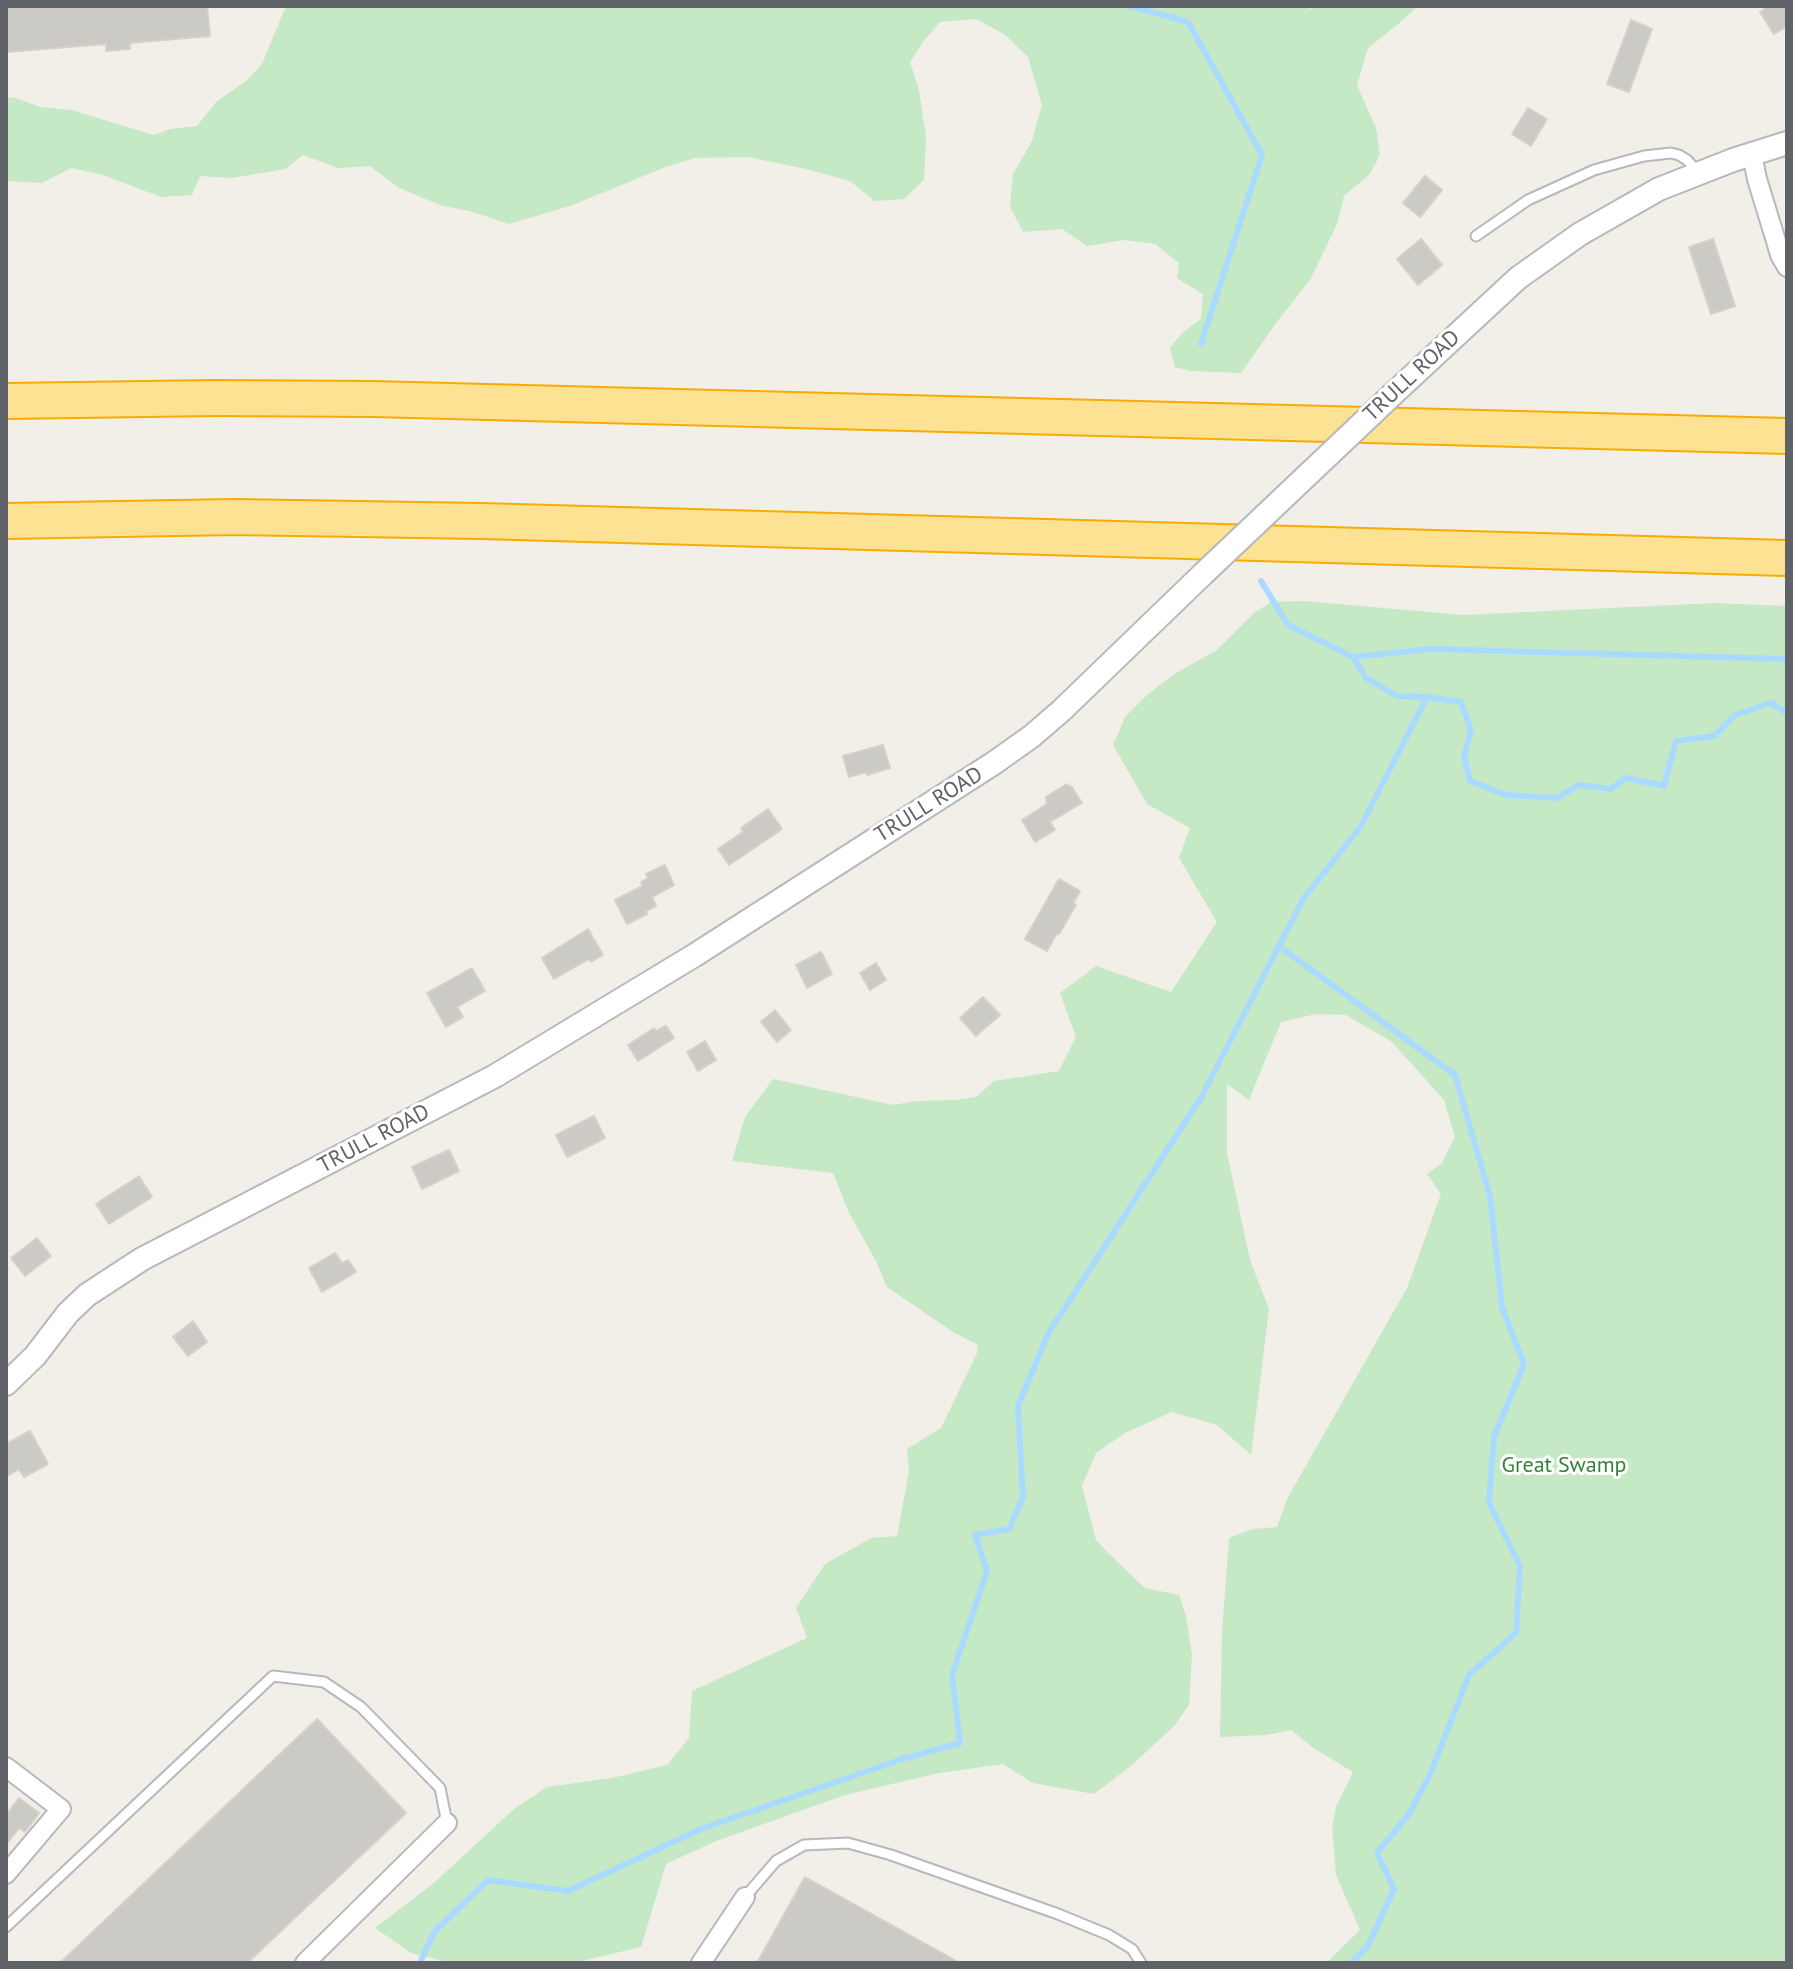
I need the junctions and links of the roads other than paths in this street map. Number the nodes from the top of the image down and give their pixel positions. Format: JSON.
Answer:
{"nodes":[{"id":1,"x":1787,"y":143,"type":"edge"},
{"id":2,"x":1752,"y":154,"type":"junction"},
{"id":3,"x":1698,"y":172,"type":"junction"},
{"id":4,"x":1476,"y":236,"type":"dead end"},
{"id":5,"x":1787,"y":267,"type":"edge"},
{"id":6,"x":6,"y":401,"type":"edge"},
{"id":7,"x":1787,"y":436,"type":"edge"},
{"id":8,"x":116,"y":518,"type":"junction"},
{"id":9,"x":6,"y":521,"type":"edge"},
{"id":10,"x":6,"y":530,"type":"edge"},
{"id":11,"x":1787,"y":558,"type":"edge"},
{"id":12,"x":6,"y":1384,"type":"edge"},
{"id":13,"x":6,"y":1767,"type":"edge"},
{"id":14,"x":447,"y":1823,"type":"joint"},
{"id":15,"x":6,"y":1874,"type":"edge"},
{"id":16,"x":745,"y":1897,"type":"joint"},
{"id":17,"x":6,"y":1927,"type":"edge"},
{"id":18,"x":305,"y":1963,"type":"edge"},
{"id":19,"x":701,"y":1963,"type":"edge"},
{"id":20,"x":1141,"y":1963,"type":"edge"}],
"edges":[{"from":1,"to":2,"type":"street","name":"TRULL ROAD"},
{"from":2,"to":3,"type":"street","name":"TRULL ROAD"},
{"from":2,"to":5,"type":"street"},
{"from":3,"to":4,"type":"lane"},
{"from":3,"to":12,"type":"street","name":"TRULL ROAD","bridge":true},
{"from":6,"to":7,"type":"highway"},
{"from":8,"to":9,"type":"highway"},
{"from":8,"to":10,"type":"highway"},
{"from":8,"to":11,"type":"highway"},
{"from":13,"to":15,"type":"street"},
{"from":14,"to":17,"type":"lane"},
{"from":14,"to":18,"type":"street"},
{"from":16,"to":19,"type":"street"},
{"from":16,"to":20,"type":"lane"}]}
